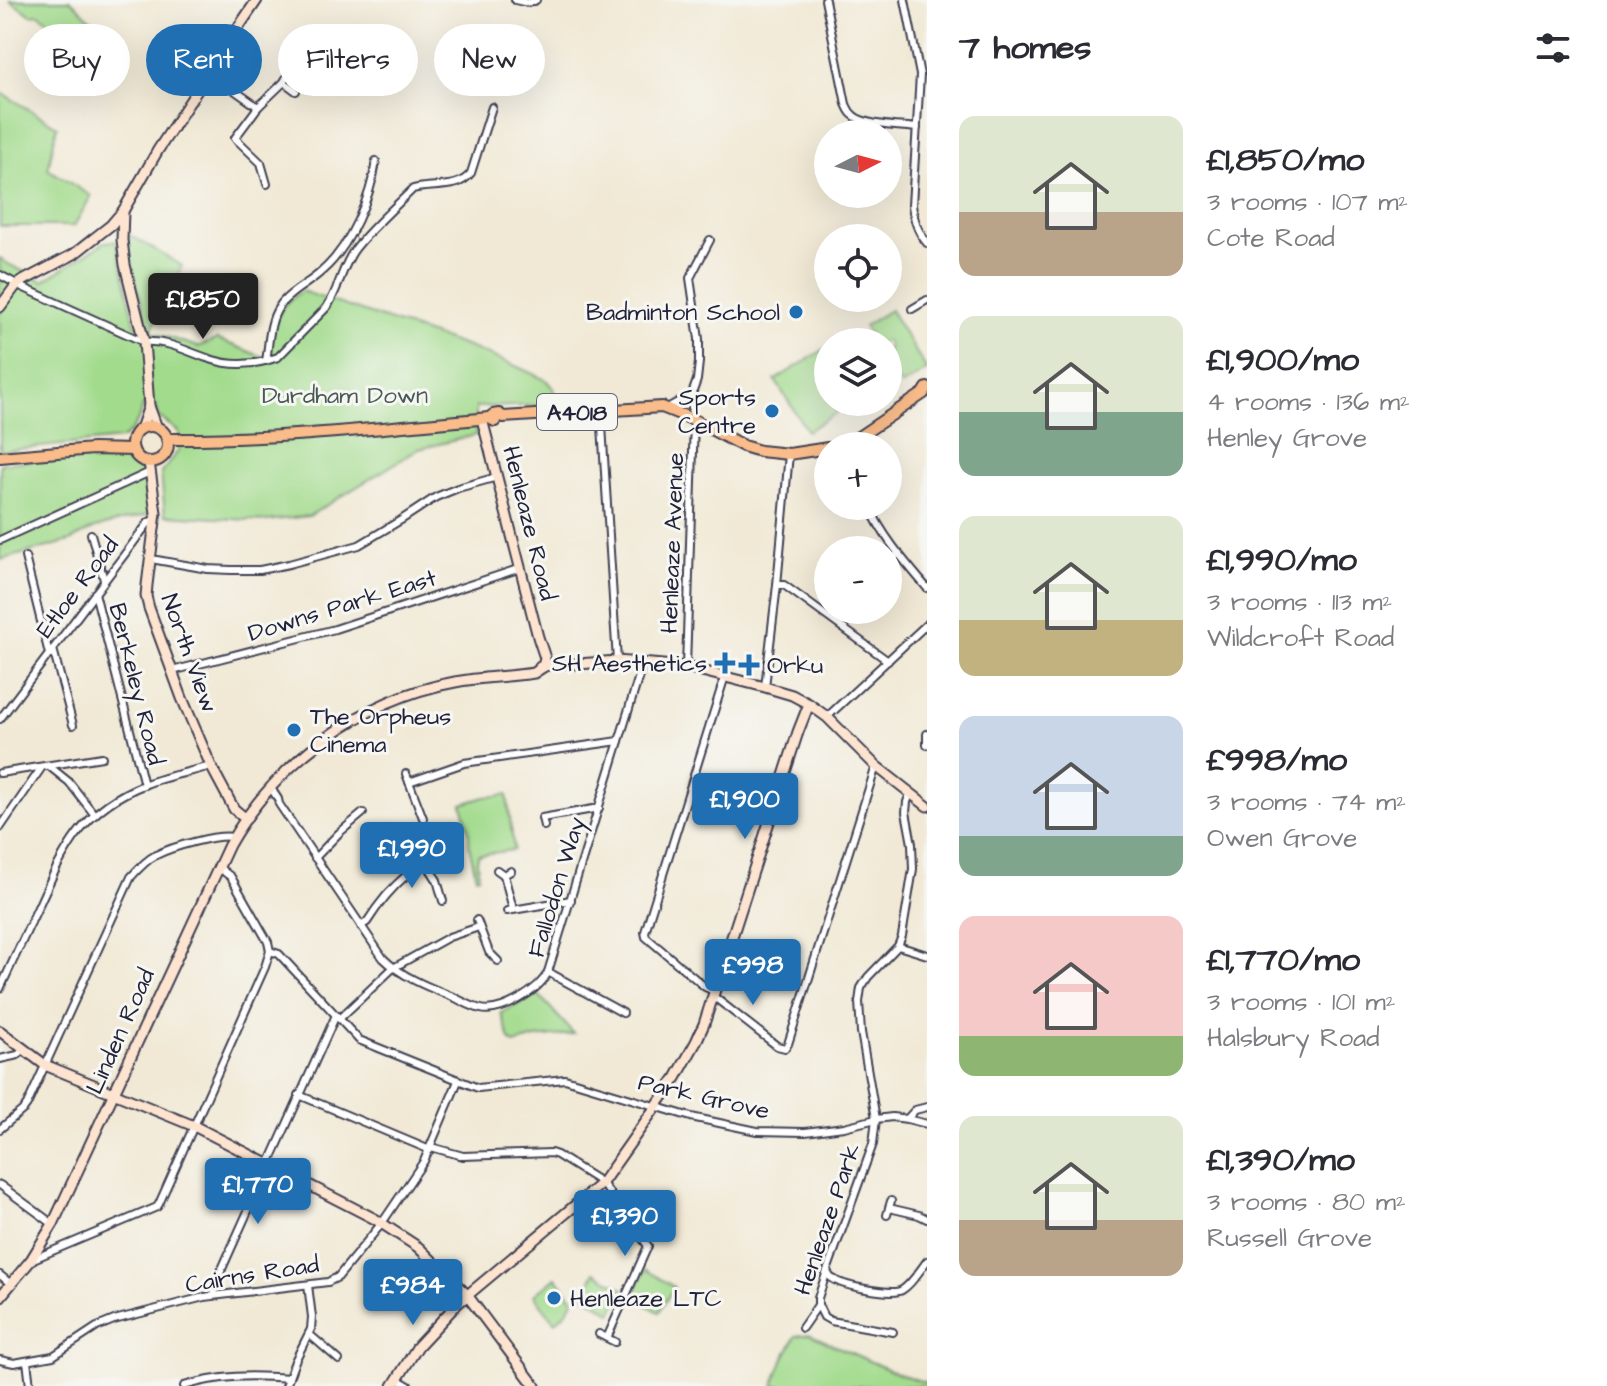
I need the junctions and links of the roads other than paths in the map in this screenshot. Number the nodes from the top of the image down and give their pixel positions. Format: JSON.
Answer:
{"nodes":[{"id":1,"x":257,"y":0,"type":"edge"},
{"id":2,"x":515,"y":0,"type":"edge"},
{"id":3,"x":536,"y":0,"type":"edge"},
{"id":4,"x":825,"y":0,"type":"edge"},
{"id":5,"x":905,"y":0,"type":"edge"},
{"id":6,"x":241,"y":24,"type":"edge"},
{"id":7,"x":278,"y":88,"type":"edge"},
{"id":8,"x":194,"y":96,"type":"edge"},
{"id":9,"x":242,"y":96,"type":"edge"},
{"id":10,"x":258,"y":107,"type":"junction"},
{"id":11,"x":483,"y":109,"type":"dead end"},
{"id":12,"x":243,"y":128,"type":"junction"},
{"id":13,"x":917,"y":128,"type":"junction"},
{"id":14,"x":250,"y":133,"type":"dead end"},
{"id":15,"x":376,"y":161,"type":"dead end"},
{"id":16,"x":267,"y":184,"type":"dead end"},
{"id":17,"x":123,"y":211,"type":"junction"},
{"id":18,"x":710,"y":240,"type":"dead end"},
{"id":19,"x":927,"y":243,"type":"edge"},
{"id":20,"x":0,"y":275,"type":"edge"},
{"id":21,"x":17,"y":287,"type":"junction"},
{"id":22,"x":927,"y":300,"type":"edge"},
{"id":23,"x":0,"y":307,"type":"edge"},
{"id":24,"x":912,"y":309,"type":"dead end"},
{"id":25,"x":144,"y":342,"type":"junction"},
{"id":26,"x":266,"y":361,"type":"junction"},
{"id":27,"x":926,"y":392,"type":"edge"},
{"id":28,"x":692,"y":394,"type":"junction"},
{"id":29,"x":149,"y":406,"type":"junction"},
{"id":30,"x":668,"y":409,"type":"junction"},
{"id":31,"x":601,"y":410,"type":"junction"},
{"id":32,"x":486,"y":419,"type":"junction"},
{"id":33,"x":693,"y":419,"type":"junction"},
{"id":34,"x":157,"y":428,"type":"junction"},
{"id":35,"x":141,"y":429,"type":"junction"},
{"id":36,"x":870,"y":432,"type":"edge"},
{"id":37,"x":167,"y":443,"type":"junction"},
{"id":38,"x":133,"y":446,"type":"junction"},
{"id":39,"x":814,"y":450,"type":"edge"},
{"id":40,"x":789,"y":454,"type":"junction"},
{"id":41,"x":0,"y":457,"type":"edge"},
{"id":42,"x":149,"y":468,"type":"junction"},
{"id":43,"x":497,"y":477,"type":"junction"},
{"id":44,"x":156,"y":519,"type":"junction"},
{"id":45,"x":91,"y":534,"type":"dead end"},
{"id":46,"x":0,"y":540,"type":"edge"},
{"id":47,"x":25,"y":557,"type":"dead end"},
{"id":48,"x":902,"y":557,"type":"edge"},
{"id":49,"x":151,"y":559,"type":"junction"},
{"id":50,"x":521,"y":568,"type":"junction"},
{"id":51,"x":104,"y":581,"type":"junction"},
{"id":52,"x":777,"y":585,"type":"junction"},
{"id":53,"x":927,"y":588,"type":"edge"},
{"id":54,"x":95,"y":593,"type":"junction"},
{"id":55,"x":814,"y":607,"type":"edge"},
{"id":56,"x":837,"y":624,"type":"edge"},
{"id":57,"x":927,"y":624,"type":"edge"},
{"id":58,"x":51,"y":651,"type":"junction"},
{"id":59,"x":617,"y":661,"type":"junction"},
{"id":60,"x":888,"y":661,"type":"junction"},
{"id":61,"x":641,"y":662,"type":"junction"},
{"id":62,"x":543,"y":667,"type":"junction"},
{"id":63,"x":686,"y":667,"type":"junction"},
{"id":64,"x":172,"y":671,"type":"junction"},
{"id":65,"x":725,"y":676,"type":"junction"},
{"id":66,"x":765,"y":687,"type":"junction"},
{"id":67,"x":809,"y":704,"type":"junction"},
{"id":68,"x":827,"y":717,"type":"junction"},
{"id":69,"x":0,"y":719,"type":"edge"},
{"id":70,"x":73,"y":725,"type":"dead end"},
{"id":71,"x":927,"y":734,"type":"edge"},
{"id":72,"x":619,"y":741,"type":"junction"},
{"id":73,"x":927,"y":745,"type":"edge"},
{"id":74,"x":102,"y":757,"type":"dead end"},
{"id":75,"x":211,"y":766,"type":"junction"},
{"id":76,"x":876,"y":766,"type":"junction"},
{"id":77,"x":45,"y":767,"type":"junction"},
{"id":78,"x":0,"y":773,"type":"edge"},
{"id":79,"x":406,"y":774,"type":"dead end"},
{"id":80,"x":409,"y":782,"type":"junction"},
{"id":81,"x":144,"y":785,"type":"junction"},
{"id":82,"x":267,"y":792,"type":"junction"},
{"id":83,"x":910,"y":794,"type":"junction"},
{"id":84,"x":925,"y":802,"type":"edge"},
{"id":85,"x":599,"y":808,"type":"junction"},
{"id":86,"x":363,"y":813,"type":"dead end"},
{"id":87,"x":94,"y":814,"type":"junction"},
{"id":88,"x":423,"y":818,"type":"dead end"},
{"id":89,"x":246,"y":819,"type":"junction"},
{"id":90,"x":544,"y":826,"type":"dead end"},
{"id":91,"x":0,"y":828,"type":"edge"},
{"id":92,"x":233,"y":837,"type":"junction"},
{"id":93,"x":444,"y":841,"type":"dead end"},
{"id":94,"x":459,"y":843,"type":"dead end"},
{"id":95,"x":447,"y":849,"type":"junction"},
{"id":96,"x":315,"y":858,"type":"junction"},
{"id":97,"x":425,"y":861,"type":"junction"},
{"id":98,"x":218,"y":867,"type":"junction"},
{"id":99,"x":497,"y":870,"type":"dead end"},
{"id":100,"x":451,"y":893,"type":"dead end"},
{"id":101,"x":571,"y":900,"type":"junction"},
{"id":102,"x":361,"y":926,"type":"junction"},
{"id":103,"x":898,"y":946,"type":"junction"},
{"id":104,"x":270,"y":951,"type":"junction"},
{"id":105,"x":927,"y":955,"type":"edge"},
{"id":106,"x":485,"y":962,"type":"dead end"},
{"id":107,"x":393,"y":968,"type":"junction"},
{"id":108,"x":548,"y":972,"type":"junction"},
{"id":109,"x":0,"y":989,"type":"edge"},
{"id":110,"x":713,"y":994,"type":"junction"},
{"id":111,"x":623,"y":1013,"type":"dead end"},
{"id":112,"x":338,"y":1017,"type":"junction"},
{"id":113,"x":0,"y":1031,"type":"edge"},
{"id":114,"x":23,"y":1050,"type":"junction"},
{"id":115,"x":0,"y":1059,"type":"edge"},
{"id":116,"x":45,"y":1065,"type":"junction"},
{"id":117,"x":458,"y":1081,"type":"junction"},
{"id":118,"x":115,"y":1093,"type":"junction"},
{"id":119,"x":299,"y":1095,"type":"junction"},
{"id":120,"x":655,"y":1106,"type":"junction"},
{"id":121,"x":927,"y":1107,"type":"edge"},
{"id":122,"x":876,"y":1119,"type":"junction"},
{"id":123,"x":907,"y":1119,"type":"junction"},
{"id":124,"x":927,"y":1124,"type":"edge"},
{"id":125,"x":194,"y":1126,"type":"junction"},
{"id":126,"x":0,"y":1129,"type":"edge"},
{"id":127,"x":430,"y":1149,"type":"junction"},
{"id":128,"x":268,"y":1164,"type":"junction"},
{"id":129,"x":602,"y":1183,"type":"junction"},
{"id":130,"x":0,"y":1185,"type":"edge"},
{"id":131,"x":889,"y":1208,"type":"dead end"},
{"id":132,"x":927,"y":1219,"type":"edge"},
{"id":133,"x":382,"y":1223,"type":"junction"},
{"id":134,"x":53,"y":1224,"type":"junction"},
{"id":135,"x":31,"y":1260,"type":"junction"},
{"id":136,"x":927,"y":1261,"type":"edge"},
{"id":137,"x":827,"y":1271,"type":"junction"},
{"id":138,"x":0,"y":1275,"type":"edge"},
{"id":139,"x":219,"y":1276,"type":"junction"},
{"id":140,"x":11,"y":1284,"type":"junction"},
{"id":141,"x":308,"y":1285,"type":"junction"},
{"id":142,"x":225,"y":1294,"type":"junction"},
{"id":143,"x":214,"y":1295,"type":"junction"},
{"id":144,"x":467,"y":1295,"type":"junction"},
{"id":145,"x":0,"y":1297,"type":"edge"},
{"id":146,"x":818,"y":1305,"type":"junction"},
{"id":147,"x":802,"y":1328,"type":"dead end"},
{"id":148,"x":880,"y":1330,"type":"junction"},
{"id":149,"x":893,"y":1332,"type":"dead end"},
{"id":150,"x":309,"y":1334,"type":"junction"},
{"id":151,"x":599,"y":1334,"type":"dead end"},
{"id":152,"x":607,"y":1338,"type":"junction"},
{"id":153,"x":879,"y":1339,"type":"dead end"},
{"id":154,"x":615,"y":1342,"type":"dead end"},
{"id":155,"x":0,"y":1360,"type":"edge"},
{"id":156,"x":339,"y":1360,"type":"dead end"},
{"id":157,"x":27,"y":1361,"type":"junction"},
{"id":158,"x":289,"y":1378,"type":"junction"},
{"id":159,"x":395,"y":1382,"type":"edge"},
{"id":160,"x":30,"y":1386,"type":"edge"},
{"id":161,"x":184,"y":1386,"type":"edge"},
{"id":162,"x":286,"y":1386,"type":"edge"},
{"id":163,"x":409,"y":1386,"type":"edge"},
{"id":164,"x":535,"y":1386,"type":"edge"}],
"edges":[{"from":1,"to":6,"type":"main road"},
{"from":2,"to":3,"type":"street"},
{"from":4,"to":13,"type":"street"},
{"from":5,"to":13,"type":"street"},
{"from":7,"to":10,"type":"street"},
{"from":8,"to":17,"type":"main road"},
{"from":9,"to":10,"type":"street"},
{"from":10,"to":12,"type":"street"},
{"from":11,"to":26,"type":"street"},
{"from":12,"to":14,"type":"street"},
{"from":12,"to":16,"type":"street"},
{"from":13,"to":19,"type":"street"},
{"from":15,"to":26,"type":"street"},
{"from":17,"to":21,"type":"main road"},
{"from":17,"to":25,"type":"main road"},
{"from":18,"to":28,"type":"street","name":"Henleaze Avenue"},
{"from":20,"to":21,"type":"street"},
{"from":21,"to":23,"type":"main road"},
{"from":21,"to":25,"type":"street"},
{"from":22,"to":24,"type":"street"},
{"from":25,"to":26,"type":"street"},
{"from":25,"to":29,"type":"main road"},
{"from":27,"to":36,"type":"main road"},
{"from":28,"to":30,"type":"street"},
{"from":28,"to":33,"type":"street","name":"Henleaze Avenue"},
{"from":29,"to":34,"type":"main road"},
{"from":29,"to":35,"type":"main road"},
{"from":30,"to":31,"type":"main road","number":"A4018"},
{"from":30,"to":33,"type":"main road","number":"A4018"},
{"from":31,"to":32,"type":"main road","number":"A4018"},
{"from":31,"to":59,"type":"street"},
{"from":32,"to":37,"type":"main road","number":"A4018"},
{"from":32,"to":43,"type":"main road","name":"Henleaze Road"},
{"from":33,"to":40,"type":"main road","number":"A4018"},
{"from":33,"to":63,"type":"street","name":"Henleaze Avenue"},
{"from":34,"to":35,"type":"main road"},
{"from":34,"to":37,"type":"main road"},
{"from":35,"to":38,"type":"main road"},
{"from":37,"to":42,"type":"main road"},
{"from":38,"to":41,"type":"main road"},
{"from":38,"to":42,"type":"main road"},
{"from":39,"to":40,"type":"main road","number":"A4018"},
{"from":40,"to":52,"type":"street"},
{"from":42,"to":44,"type":"main road","name":"North View"},
{"from":42,"to":46,"type":"street"},
{"from":43,"to":49,"type":"street"},
{"from":43,"to":50,"type":"main road","name":"Henleaze Road"},
{"from":44,"to":49,"type":"main road","name":"North View"},
{"from":44,"to":51,"type":"street","name":"Etloe Road"},
{"from":45,"to":51,"type":"street"},
{"from":47,"to":58,"type":"street"},
{"from":48,"to":53,"type":"street"},
{"from":49,"to":64,"type":"main road","name":"North View"},
{"from":50,"to":62,"type":"main road","name":"Henleaze Road"},
{"from":50,"to":64,"type":"street","name":"Downs Park East"},
{"from":51,"to":54,"type":"street","name":"Etloe Road"},
{"from":52,"to":55,"type":"street"},
{"from":52,"to":66,"type":"street"},
{"from":54,"to":58,"type":"street","name":"Etloe Road"},
{"from":54,"to":81,"type":"street","name":"Berkeley Road"},
{"from":56,"to":60,"type":"street"},
{"from":57,"to":60,"type":"street"},
{"from":58,"to":69,"type":"street","name":"Etloe Road"},
{"from":58,"to":70,"type":"street"},
{"from":59,"to":61,"type":"main road"},
{"from":59,"to":62,"type":"main road"},
{"from":60,"to":68,"type":"street"},
{"from":61,"to":63,"type":"main road"},
{"from":61,"to":72,"type":"street","name":"Fallodon Way"},
{"from":62,"to":82,"type":"main road","name":"Linden Road"},
{"from":63,"to":65,"type":"main road"},
{"from":64,"to":75,"type":"main road","name":"North View"},
{"from":65,"to":66,"type":"main road"},
{"from":65,"to":110,"type":"street"},
{"from":66,"to":67,"type":"main road"},
{"from":67,"to":68,"type":"main road"},
{"from":67,"to":110,"type":"main road"},
{"from":68,"to":76,"type":"main road"},
{"from":71,"to":73,"type":"street"},
{"from":72,"to":80,"type":"street"},
{"from":72,"to":85,"type":"street","name":"Fallodon Way"},
{"from":74,"to":77,"type":"street"},
{"from":75,"to":81,"type":"street"},
{"from":75,"to":89,"type":"main road","name":"North View"},
{"from":76,"to":83,"type":"main road"},
{"from":76,"to":110,"type":"street"},
{"from":77,"to":78,"type":"street"},
{"from":77,"to":87,"type":"street"},
{"from":77,"to":91,"type":"street"},
{"from":79,"to":80,"type":"street"},
{"from":80,"to":88,"type":"street"},
{"from":81,"to":87,"type":"street"},
{"from":82,"to":89,"type":"main road","name":"Linden Road"},
{"from":82,"to":96,"type":"street"},
{"from":83,"to":84,"type":"main road"},
{"from":83,"to":103,"type":"street"},
{"from":85,"to":90,"type":"street"},
{"from":85,"to":101,"type":"street","name":"Fallodon Way"},
{"from":86,"to":96,"type":"street"},
{"from":87,"to":109,"type":"street"},
{"from":89,"to":92,"type":"main road","name":"Linden Road"},
{"from":92,"to":98,"type":"main road","name":"Linden Road"},
{"from":92,"to":116,"type":"street"},
{"from":93,"to":95,"type":"street"},
{"from":94,"to":95,"type":"street"},
{"from":95,"to":97,"type":"street"},
{"from":96,"to":102,"type":"street"},
{"from":97,"to":100,"type":"street"},
{"from":97,"to":102,"type":"street"},
{"from":98,"to":104,"type":"street"},
{"from":98,"to":118,"type":"main road","name":"Linden Road"},
{"from":99,"to":101,"type":"street"},
{"from":101,"to":108,"type":"street","name":"Fallodon Way"},
{"from":102,"to":107,"type":"street"},
{"from":103,"to":105,"type":"street"},
{"from":103,"to":122,"type":"street"},
{"from":104,"to":112,"type":"street"},
{"from":104,"to":125,"type":"street"},
{"from":106,"to":107,"type":"street"},
{"from":107,"to":108,"type":"street","name":"Fallodon Way"},
{"from":107,"to":112,"type":"street"},
{"from":108,"to":111,"type":"street"},
{"from":110,"to":120,"type":"main road"},
{"from":112,"to":117,"type":"street"},
{"from":112,"to":119,"type":"street"},
{"from":113,"to":114,"type":"main road"},
{"from":114,"to":115,"type":"street"},
{"from":114,"to":116,"type":"main road"},
{"from":116,"to":118,"type":"main road"},
{"from":116,"to":126,"type":"street"},
{"from":117,"to":120,"type":"street","name":"Park Grove"},
{"from":117,"to":127,"type":"street","name":"Cairns Road"},
{"from":118,"to":125,"type":"main road"},
{"from":118,"to":134,"type":"main road","name":"Linden Road"},
{"from":119,"to":127,"type":"street"},
{"from":119,"to":128,"type":"street"},
{"from":120,"to":122,"type":"street","name":"Park Grove"},
{"from":120,"to":129,"type":"main road"},
{"from":121,"to":123,"type":"street"},
{"from":122,"to":123,"type":"street","name":"Park Grove"},
{"from":122,"to":137,"type":"street","name":"Henleaze Park"},
{"from":123,"to":124,"type":"street","name":"Park Grove"},
{"from":125,"to":128,"type":"main road"},
{"from":125,"to":135,"type":"street"},
{"from":127,"to":129,"type":"street"},
{"from":127,"to":133,"type":"street","name":"Cairns Road"},
{"from":128,"to":133,"type":"main road"},
{"from":128,"to":139,"type":"street"},
{"from":129,"to":144,"type":"main road"},
{"from":129,"to":152,"type":"street"},
{"from":130,"to":134,"type":"street"},
{"from":131,"to":132,"type":"street"},
{"from":133,"to":141,"type":"street","name":"Cairns Road"},
{"from":133,"to":144,"type":"main road"},
{"from":134,"to":135,"type":"main road","name":"Linden Road"},
{"from":135,"to":140,"type":"main road","name":"Linden Road"},
{"from":136,"to":137,"type":"street"},
{"from":137,"to":146,"type":"street","name":"Henleaze Park"},
{"from":138,"to":140,"type":"street"},
{"from":139,"to":142,"type":"street"},
{"from":139,"to":143,"type":"street"},
{"from":140,"to":145,"type":"main road","name":"Linden Road"},
{"from":141,"to":142,"type":"street","name":"Cairns Road"},
{"from":141,"to":150,"type":"street"},
{"from":142,"to":143,"type":"street","name":"Cairns Road"},
{"from":143,"to":157,"type":"street","name":"Cairns Road"},
{"from":144,"to":159,"type":"main road"},
{"from":144,"to":164,"type":"main road"},
{"from":146,"to":147,"type":"street","name":"Henleaze Park"},
{"from":146,"to":148,"type":"street"},
{"from":148,"to":149,"type":"street"},
{"from":148,"to":153,"type":"street"},
{"from":150,"to":156,"type":"street"},
{"from":150,"to":158,"type":"street"},
{"from":151,"to":152,"type":"street"},
{"from":152,"to":154,"type":"street"},
{"from":155,"to":157,"type":"street","name":"Cairns Road"},
{"from":157,"to":160,"type":"street"},
{"from":158,"to":161,"type":"street"},
{"from":158,"to":162,"type":"street"},
{"from":159,"to":163,"type":"street"}]}
